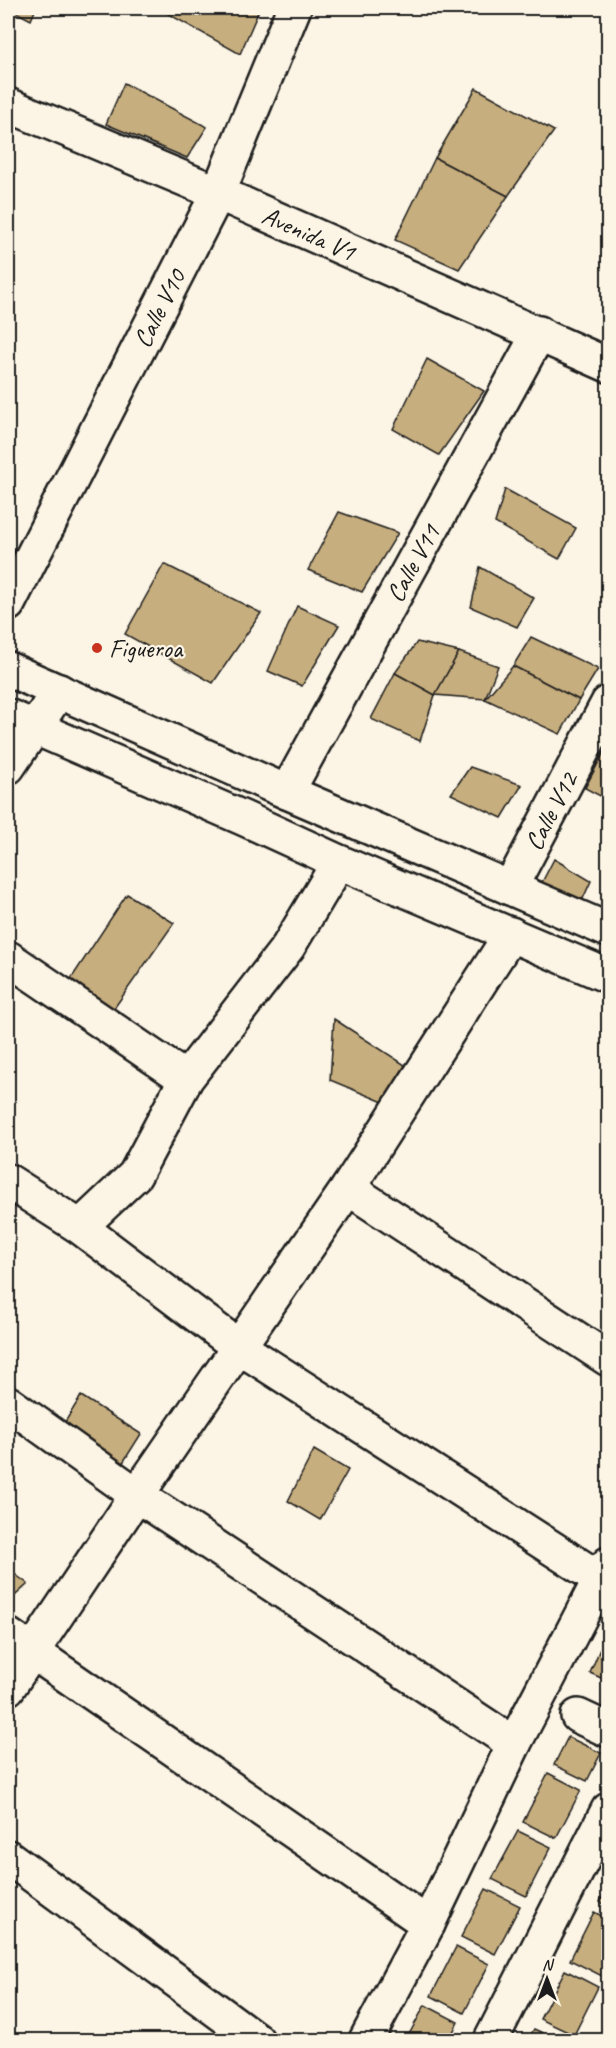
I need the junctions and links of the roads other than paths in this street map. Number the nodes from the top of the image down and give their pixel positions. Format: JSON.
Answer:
{"nodes":[{"id":1,"x":294,"y":8,"type":"edge"},
{"id":2,"x":8,"y":105,"type":"edge"},
{"id":3,"x":218,"y":193,"type":"junction"},
{"id":4,"x":539,"y":333,"type":"junction"},
{"id":5,"x":609,"y":365,"type":"edge"},
{"id":6,"x":8,"y":604,"type":"edge"},
{"id":7,"x":11,"y":679,"type":"edge"},
{"id":8,"x":59,"y":692,"type":"junction"},
{"id":9,"x":609,"y":703,"type":"edge"},
{"id":10,"x":21,"y":722,"type":"edge"},
{"id":11,"x":8,"y":767,"type":"edge"},
{"id":12,"x":287,"y":792,"type":"junction"},
{"id":13,"x":339,"y":862,"type":"junction"},
{"id":14,"x":510,"y":888,"type":"junction"},
{"id":15,"x":609,"y":930,"type":"edge"},
{"id":16,"x":511,"y":934,"type":"junction"},
{"id":17,"x":8,"y":958,"type":"edge"},
{"id":18,"x":609,"y":976,"type":"edge"},
{"id":19,"x":186,"y":1079,"type":"junction"},
{"id":20,"x":8,"y":1181,"type":"edge"},
{"id":21,"x":348,"y":1188,"type":"junction"},
{"id":22,"x":80,"y":1227,"type":"junction"},
{"id":23,"x":239,"y":1347,"type":"junction"},
{"id":24,"x":609,"y":1359,"type":"edge"},
{"id":25,"x":8,"y":1403,"type":"edge"},
{"id":26,"x":137,"y":1495,"type":"junction"},
{"id":27,"x":604,"y":1572,"type":"edge"},
{"id":28,"x":20,"y":1643,"type":"edge"},
{"id":29,"x":8,"y":1688,"type":"edge"},
{"id":30,"x":578,"y":1716,"type":"dead end"},
{"id":31,"x":609,"y":1730,"type":"edge"},
{"id":32,"x":514,"y":1744,"type":"junction"},
{"id":33,"x":609,"y":1810,"type":"edge"},
{"id":34,"x":8,"y":1857,"type":"edge"},
{"id":35,"x":428,"y":1924,"type":"junction"},
{"id":36,"x":257,"y":2040,"type":"edge"},
{"id":37,"x":366,"y":2040,"type":"edge"},
{"id":38,"x":490,"y":2040,"type":"edge"}],
"edges":[{"from":1,"to":3,"type":"street","name":"Calle V10"},
{"from":2,"to":3,"type":"street","name":"Avenida V1"},
{"from":3,"to":4,"type":"street","name":"Avenida V1"},
{"from":3,"to":6,"type":"street","name":"Calle V10"},
{"from":4,"to":5,"type":"street","name":"Avenida V1"},
{"from":4,"to":12,"type":"street","name":"Calle V11"},
{"from":7,"to":8,"type":"street"},
{"from":8,"to":10,"type":"street"},
{"from":8,"to":12,"type":"street"},
{"from":9,"to":14,"type":"street","name":"Calle V12"},
{"from":10,"to":11,"type":"street"},
{"from":10,"to":13,"type":"street"},
{"from":12,"to":14,"type":"street"},
{"from":13,"to":16,"type":"street"},
{"from":13,"to":19,"type":"street"},
{"from":14,"to":15,"type":"street"},
{"from":16,"to":18,"type":"street"},
{"from":16,"to":21,"type":"street"},
{"from":17,"to":19,"type":"street"},
{"from":19,"to":22,"type":"street"},
{"from":20,"to":22,"type":"street"},
{"from":21,"to":23,"type":"street"},
{"from":21,"to":24,"type":"street"},
{"from":22,"to":23,"type":"street"},
{"from":23,"to":26,"type":"street"},
{"from":23,"to":27,"type":"street"},
{"from":25,"to":26,"type":"street"},
{"from":26,"to":28,"type":"street"},
{"from":26,"to":32,"type":"street"},
{"from":27,"to":32,"type":"street"},
{"from":28,"to":29,"type":"street"},
{"from":28,"to":35,"type":"street"},
{"from":30,"to":31,"type":"street"},
{"from":32,"to":35,"type":"street"},
{"from":33,"to":38,"type":"street"},
{"from":34,"to":36,"type":"street"},
{"from":35,"to":37,"type":"street"}]}
